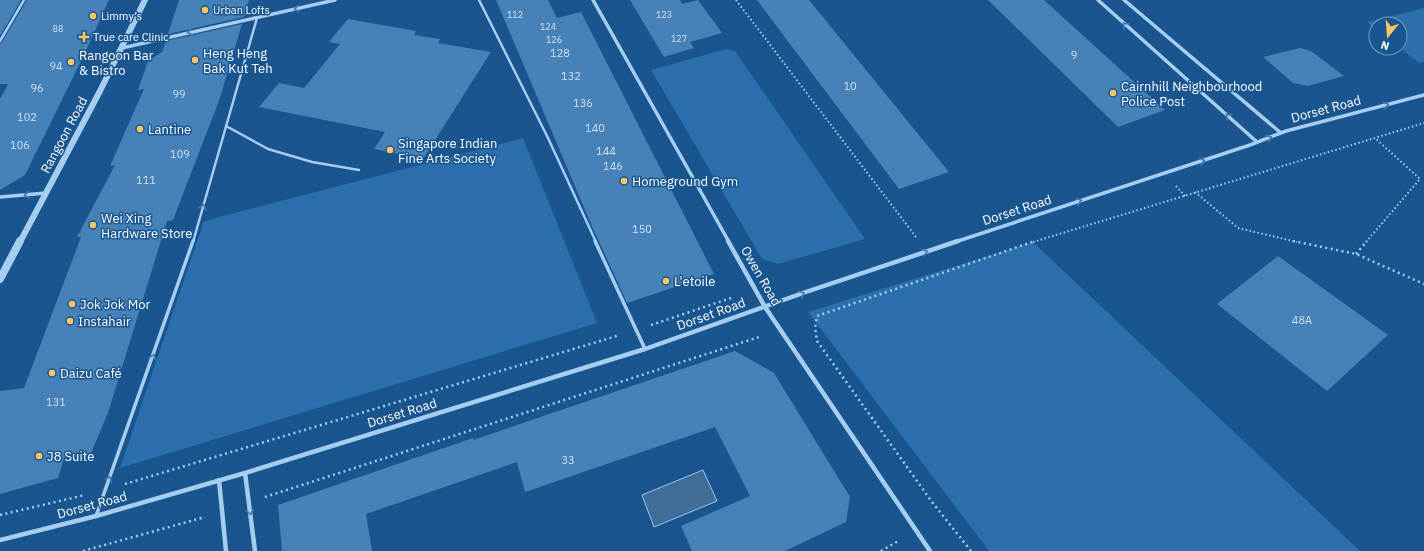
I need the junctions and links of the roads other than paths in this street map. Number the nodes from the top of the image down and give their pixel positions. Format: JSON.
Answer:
{"nodes":[{"id":1,"x":24,"y":0,"type":"edge"},
{"id":2,"x":145,"y":0,"type":"edge"},
{"id":3,"x":335,"y":0,"type":"edge"},
{"id":4,"x":479,"y":0,"type":"edge"},
{"id":5,"x":593,"y":0,"type":"edge"},
{"id":6,"x":1098,"y":0,"type":"edge"},
{"id":7,"x":1124,"y":0,"type":"edge"},
{"id":8,"x":257,"y":18,"type":"junction"},
{"id":9,"x":0,"y":42,"type":"edge"},
{"id":10,"x":122,"y":48,"type":"junction"},
{"id":11,"x":1424,"y":94,"type":"edge"},
{"id":12,"x":226,"y":126,"type":"junction"},
{"id":13,"x":1281,"y":133,"type":"junction"},
{"id":14,"x":1257,"y":142,"type":"junction"},
{"id":15,"x":359,"y":170,"type":"dead end"},
{"id":16,"x":46,"y":193,"type":"junction"},
{"id":17,"x":0,"y":197,"type":"edge"},
{"id":18,"x":0,"y":279,"type":"edge"},
{"id":19,"x":765,"y":307,"type":"junction"},
{"id":20,"x":645,"y":350,"type":"junction"},
{"id":21,"x":245,"y":473,"type":"junction"},
{"id":22,"x":219,"y":480,"type":"junction"},
{"id":23,"x":96,"y":516,"type":"junction"},
{"id":24,"x":0,"y":540,"type":"edge"},
{"id":25,"x":226,"y":551,"type":"edge"},
{"id":26,"x":255,"y":551,"type":"edge"},
{"id":27,"x":930,"y":551,"type":"edge"}],
"edges":[{"from":1,"to":9,"type":"lane"},
{"from":2,"to":10,"type":"street","name":"Rangoon Road"},
{"from":3,"to":8,"type":"street","one_way":true},
{"from":4,"to":20,"type":"lane"},
{"from":5,"to":19,"type":"street","name":"Owen Road"},
{"from":14,"to":6,"type":"street","one_way":true},
{"from":7,"to":13,"type":"street"},
{"from":8,"to":10,"type":"street","one_way":true},
{"from":8,"to":12,"type":"lane"},
{"from":10,"to":16,"type":"street","name":"Rangoon Road"},
{"from":13,"to":11,"type":"street","name":"Dorset Road","one_way":true},
{"from":12,"to":15,"type":"lane"},
{"from":23,"to":12,"type":"lane","one_way":true},
{"from":14,"to":13,"type":"street","name":"Dorset Road","one_way":true},
{"from":19,"to":14,"type":"street","name":"Dorset Road","one_way":true},
{"from":16,"to":17,"type":"street","one_way":true},
{"from":16,"to":18,"type":"street","name":"Rangoon Road"},
{"from":19,"to":20,"type":"street","name":"Dorset Road"},
{"from":19,"to":27,"type":"street","name":"Owen Road"},
{"from":20,"to":21,"type":"street","name":"Dorset Road"},
{"from":21,"to":22,"type":"street","name":"Dorset Road"},
{"from":21,"to":26,"type":"street","one_way":true},
{"from":22,"to":23,"type":"street","name":"Dorset Road"},
{"from":22,"to":25,"type":"street"},
{"from":23,"to":24,"type":"street","name":"Dorset Road"}]}
